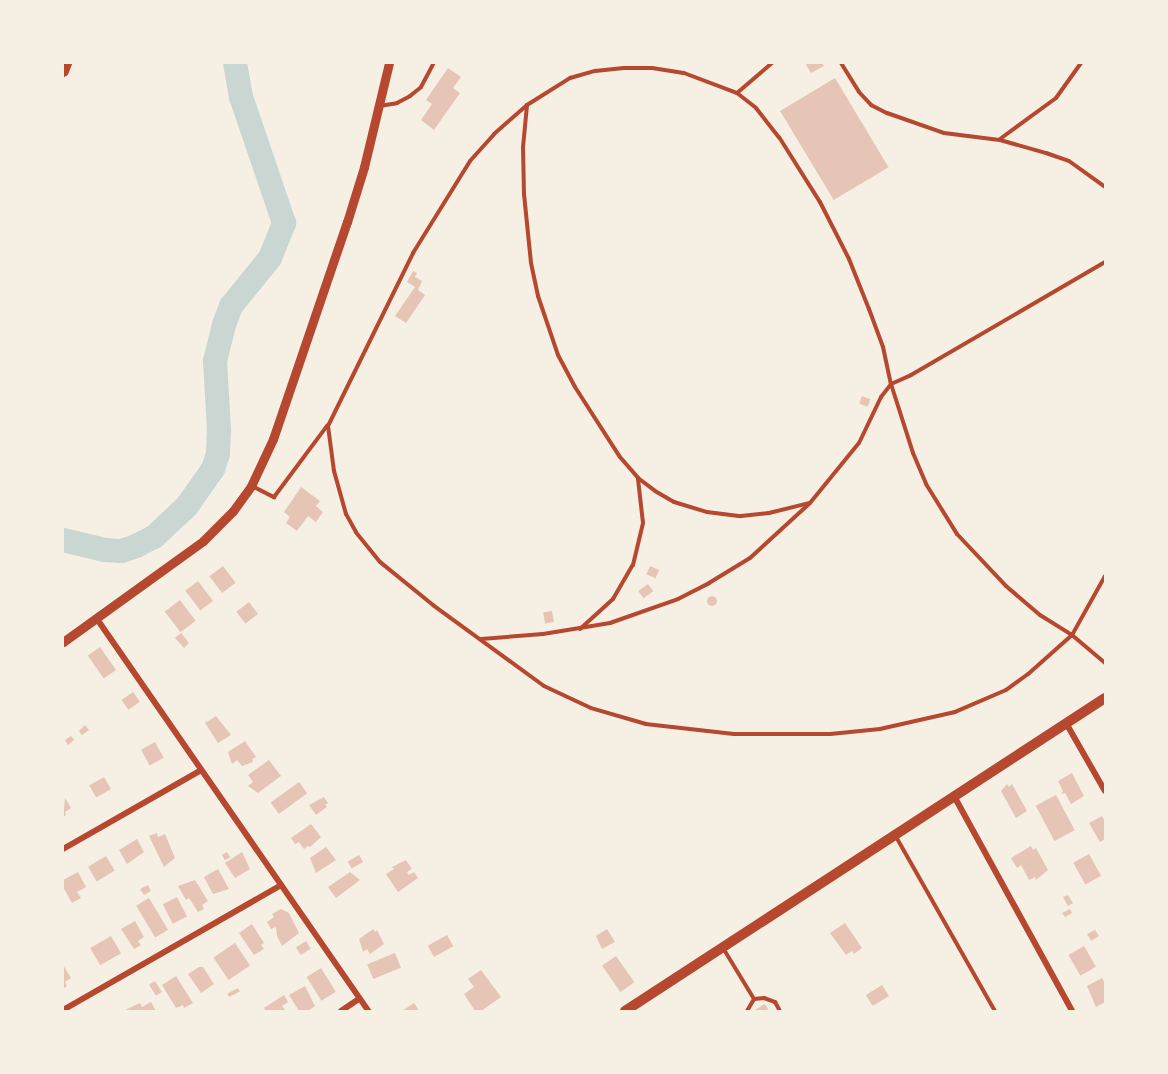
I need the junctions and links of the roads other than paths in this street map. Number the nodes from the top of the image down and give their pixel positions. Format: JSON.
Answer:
{"nodes":[{"id":1,"x":66,"y":63,"type":"edge"},
{"id":2,"x":389,"y":63,"type":"edge"},
{"id":3,"x":434,"y":63,"type":"edge"},
{"id":4,"x":759,"y":63,"type":"edge"},
{"id":5,"x":772,"y":63,"type":"edge"},
{"id":6,"x":841,"y":63,"type":"edge"},
{"id":7,"x":1082,"y":63,"type":"edge"},
{"id":8,"x":765,"y":69,"type":"junction"},
{"id":9,"x":63,"y":71,"type":"edge"},
{"id":10,"x":737,"y":93,"type":"junction"},
{"id":11,"x":527,"y":105,"type":"junction"},
{"id":12,"x":379,"y":106,"type":"junction"},
{"id":13,"x":1000,"y":140,"type":"junction"},
{"id":14,"x":1105,"y":188,"type":"edge"},
{"id":15,"x":1105,"y":262,"type":"edge"},
{"id":16,"x":891,"y":384,"type":"junction"},
{"id":17,"x":328,"y":426,"type":"junction"},
{"id":18,"x":638,"y":478,"type":"junction"},
{"id":19,"x":251,"y":486,"type":"junction"},
{"id":20,"x":810,"y":503,"type":"junction"},
{"id":21,"x":1105,"y":576,"type":"edge"},
{"id":22,"x":97,"y":619,"type":"junction"},
{"id":23,"x":579,"y":630,"type":"junction"},
{"id":24,"x":1072,"y":635,"type":"junction"},
{"id":25,"x":480,"y":639,"type":"junction"},
{"id":26,"x":63,"y":642,"type":"edge"},
{"id":27,"x":1105,"y":663,"type":"edge"},
{"id":28,"x":1105,"y":698,"type":"edge"},
{"id":29,"x":1066,"y":723,"type":"junction"},
{"id":30,"x":200,"y":771,"type":"junction"},
{"id":31,"x":1105,"y":791,"type":"edge"},
{"id":32,"x":953,"y":796,"type":"junction"},
{"id":33,"x":895,"y":835,"type":"junction"},
{"id":34,"x":63,"y":849,"type":"edge"},
{"id":35,"x":281,"y":885,"type":"junction"},
{"id":36,"x":722,"y":948,"type":"junction"},
{"id":37,"x":359,"y":999,"type":"junction"},
{"id":38,"x":754,"y":999,"type":"junction"},
{"id":39,"x":63,"y":1010,"type":"edge"},
{"id":40,"x":341,"y":1011,"type":"edge"},
{"id":41,"x":368,"y":1011,"type":"edge"},
{"id":42,"x":625,"y":1011,"type":"edge"},
{"id":43,"x":747,"y":1011,"type":"edge"},
{"id":44,"x":780,"y":1011,"type":"edge"},
{"id":45,"x":994,"y":1011,"type":"edge"},
{"id":46,"x":1072,"y":1011,"type":"edge"}],
"edges":[{"from":1,"to":9,"type":"main road"},
{"from":2,"to":12,"type":"street"},
{"from":3,"to":12,"type":"lane"},
{"from":4,"to":8,"type":"lane"},
{"from":5,"to":8,"type":"lane"},
{"from":6,"to":13,"type":"lane"},
{"from":7,"to":13,"type":"lane"},
{"from":8,"to":10,"type":"lane"},
{"from":10,"to":11,"type":"lane"},
{"from":10,"to":16,"type":"lane"},
{"from":11,"to":17,"type":"lane"},
{"from":11,"to":18,"type":"lane"},
{"from":12,"to":19,"type":"street"},
{"from":13,"to":14,"type":"lane"},
{"from":15,"to":16,"type":"lane"},
{"from":16,"to":20,"type":"lane"},
{"from":16,"to":24,"type":"lane"},
{"from":17,"to":19,"type":"lane"},
{"from":17,"to":25,"type":"lane"},
{"from":18,"to":20,"type":"lane"},
{"from":18,"to":23,"type":"lane"},
{"from":19,"to":22,"type":"street"},
{"from":20,"to":23,"type":"lane"},
{"from":21,"to":24,"type":"lane"},
{"from":22,"to":26,"type":"street"},
{"from":22,"to":30,"type":"street"},
{"from":23,"to":25,"type":"lane"},
{"from":24,"to":25,"type":"lane"},
{"from":24,"to":27,"type":"lane"},
{"from":28,"to":29,"type":"main road"},
{"from":29,"to":31,"type":"street"},
{"from":29,"to":32,"type":"main road"},
{"from":30,"to":34,"type":"street"},
{"from":30,"to":35,"type":"street"},
{"from":32,"to":33,"type":"main road"},
{"from":32,"to":46,"type":"street"},
{"from":33,"to":36,"type":"main road"},
{"from":33,"to":45,"type":"lane"},
{"from":35,"to":37,"type":"street"},
{"from":35,"to":39,"type":"street"},
{"from":36,"to":38,"type":"lane"},
{"from":36,"to":42,"type":"main road"},
{"from":37,"to":40,"type":"street"},
{"from":37,"to":41,"type":"street"},
{"from":38,"to":43,"type":"lane"},
{"from":38,"to":44,"type":"lane"}]}
